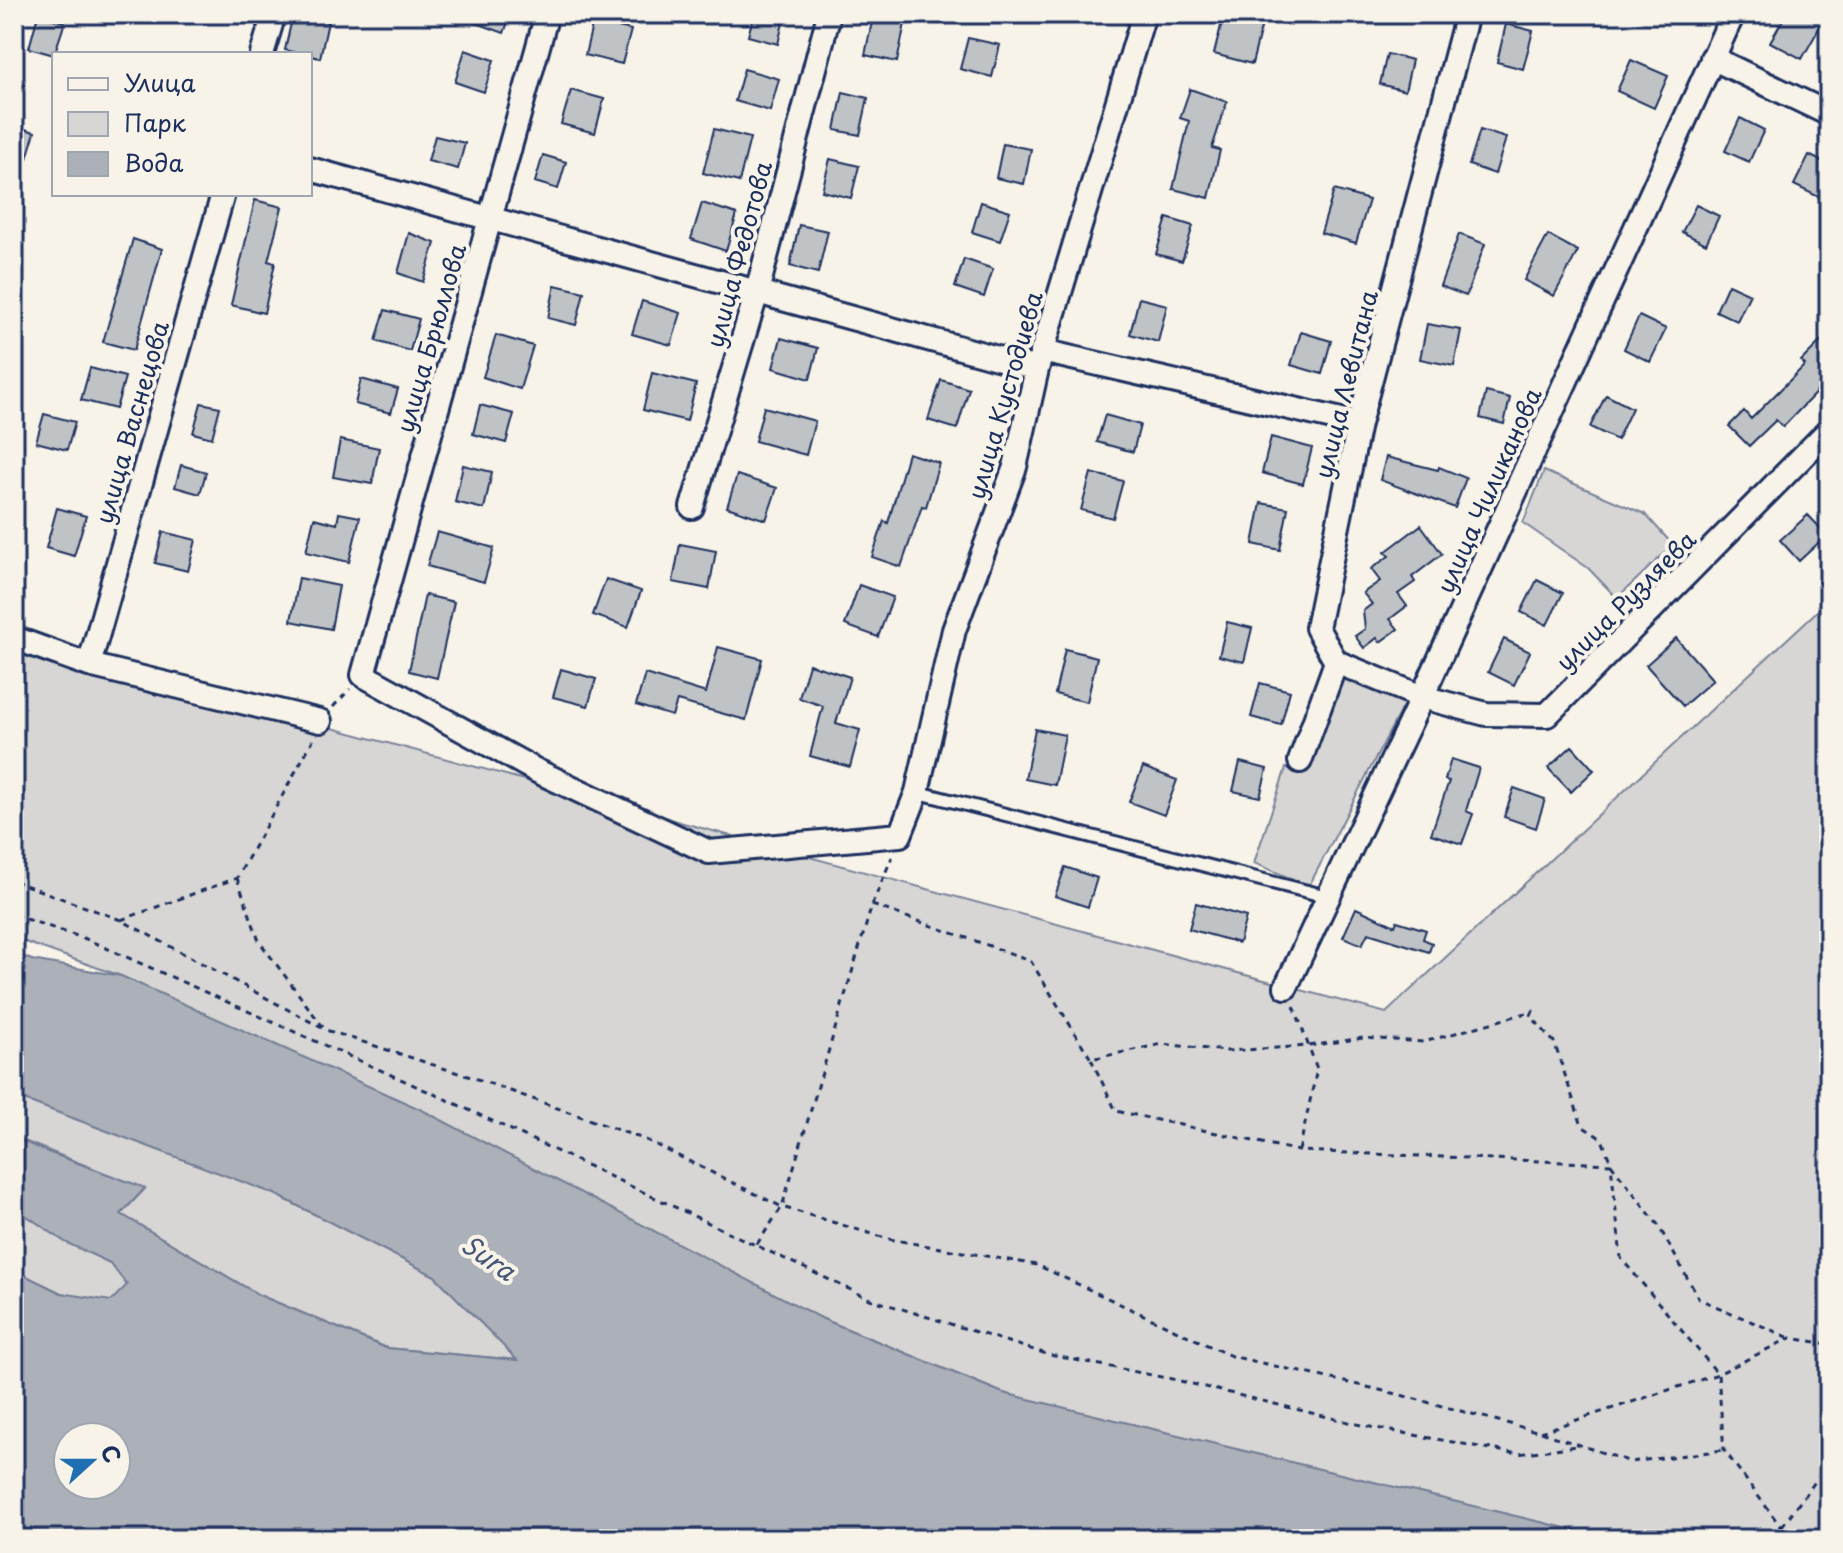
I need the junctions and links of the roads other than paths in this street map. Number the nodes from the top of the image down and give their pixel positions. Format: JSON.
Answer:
{"nodes":[{"id":1,"x":274,"y":14,"type":"edge"},
{"id":2,"x":547,"y":14,"type":"edge"},
{"id":3,"x":829,"y":14,"type":"edge"},
{"id":4,"x":1144,"y":14,"type":"edge"},
{"id":5,"x":1467,"y":14,"type":"edge"},
{"id":6,"x":1733,"y":14,"type":"edge"},
{"id":7,"x":263,"y":52,"type":"edge"},
{"id":8,"x":1712,"y":58,"type":"junction"},
{"id":9,"x":1829,"y":114,"type":"edge"},
{"id":10,"x":312,"y":170,"type":"edge"},
{"id":11,"x":222,"y":196,"type":"edge"},
{"id":12,"x":490,"y":219,"type":"junction"},
{"id":13,"x":757,"y":292,"type":"junction"},
{"id":14,"x":1040,"y":360,"type":"junction"},
{"id":15,"x":1359,"y":424,"type":"junction"},
{"id":16,"x":1829,"y":430,"type":"edge"},
{"id":17,"x":692,"y":507,"type":"dead end"},
{"id":18,"x":14,"y":638,"type":"edge"},
{"id":19,"x":1336,"y":662,"type":"junction"},
{"id":20,"x":89,"y":665,"type":"junction"},
{"id":21,"x":1422,"y":697,"type":"junction"},
{"id":22,"x":320,"y":721,"type":"road end"},
{"id":23,"x":1300,"y":761,"type":"dead end"},
{"id":24,"x":917,"y":792,"type":"junction"},
{"id":25,"x":900,"y":835,"type":"joint"},
{"id":26,"x":1329,"y":897,"type":"junction"},
{"id":27,"x":1286,"y":987,"type":"road end"}],
"edges":[{"from":1,"to":7,"type":"street"},
{"from":2,"to":12,"type":"street","name":"улица Брюллова"},
{"from":3,"to":13,"type":"street","name":"улица Федотова"},
{"from":4,"to":14,"type":"street","name":"улица Кустодиева"},
{"from":5,"to":15,"type":"street","name":"улица Левитана"},
{"from":6,"to":8,"type":"street","name":"улица Чиликанова"},
{"from":8,"to":9,"type":"street"},
{"from":8,"to":21,"type":"street","name":"улица Чиликанова"},
{"from":10,"to":12,"type":"street"},
{"from":11,"to":20,"type":"street","name":"улица Васнецова"},
{"from":12,"to":13,"type":"street"},
{"from":12,"to":25,"type":"street","name":"улица Брюллова"},
{"from":13,"to":14,"type":"street"},
{"from":13,"to":17,"type":"street","name":"улица Федотова"},
{"from":14,"to":15,"type":"street"},
{"from":14,"to":24,"type":"street","name":"улица Кустодиева"},
{"from":15,"to":19,"type":"street","name":"улица Левитана"},
{"from":16,"to":21,"type":"street","name":"улица Рузляева"},
{"from":18,"to":20,"type":"street"},
{"from":19,"to":21,"type":"street","name":"улица Рузляева"},
{"from":19,"to":23,"type":"street"},
{"from":20,"to":22,"type":"street"},
{"from":21,"to":26,"type":"street","name":"улица Чиликанова"},
{"from":24,"to":25,"type":"street","name":"улица Кустодиева"},
{"from":24,"to":26,"type":"lane"},
{"from":26,"to":27,"type":"street","name":"улица Чиликанова"}]}
